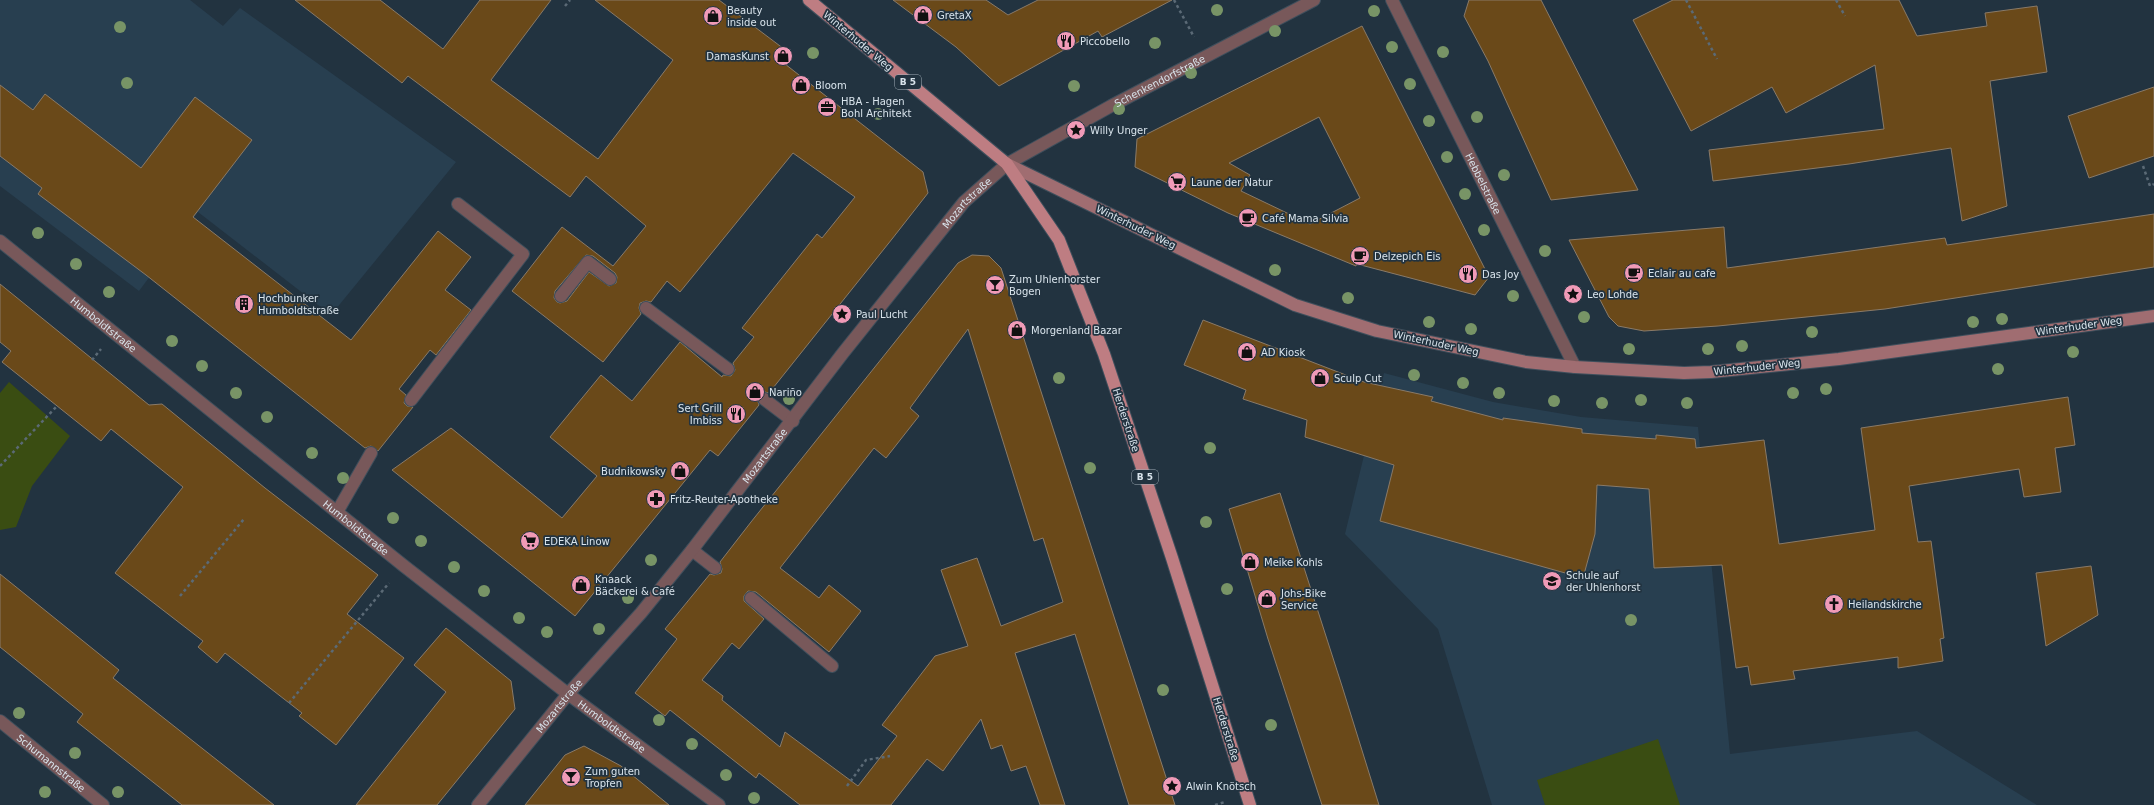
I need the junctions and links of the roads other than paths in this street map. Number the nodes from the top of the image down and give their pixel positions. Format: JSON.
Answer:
{"nodes":[{"id":1,"x":809,"y":0,"type":"edge"},
{"id":2,"x":1314,"y":0,"type":"edge"},
{"id":3,"x":1392,"y":0,"type":"edge"},
{"id":4,"x":1007,"y":164,"type":"junction"},
{"id":5,"x":458,"y":204,"type":"dead end"},
{"id":6,"x":0,"y":241,"type":"edge"},
{"id":7,"x":610,"y":279,"type":"dead end"},
{"id":8,"x":561,"y":296,"type":"dead end"},
{"id":9,"x":646,"y":308,"type":"dead end"},
{"id":10,"x":2154,"y":316,"type":"edge"},
{"id":11,"x":1575,"y":367,"type":"junction"},
{"id":12,"x":728,"y":369,"type":"dead end"},
{"id":13,"x":764,"y":399,"type":"dead end"},
{"id":14,"x":411,"y":400,"type":"dead end"},
{"id":15,"x":793,"y":421,"type":"junction"},
{"id":16,"x":371,"y":453,"type":"dead end"},
{"id":17,"x":337,"y":512,"type":"junction"},
{"id":18,"x":692,"y":550,"type":"junction"},
{"id":19,"x":715,"y":568,"type":"dead end"},
{"id":20,"x":751,"y":598,"type":"dead end"},
{"id":21,"x":832,"y":666,"type":"dead end"},
{"id":22,"x":568,"y":694,"type":"junction"},
{"id":23,"x":0,"y":721,"type":"edge"},
{"id":24,"x":103,"y":805,"type":"edge"},
{"id":25,"x":478,"y":805,"type":"edge"},
{"id":26,"x":719,"y":805,"type":"edge"},
{"id":27,"x":1250,"y":805,"type":"edge"}],
"edges":[{"from":1,"to":4,"type":"main road","name":"Winterhuder Weg","number":"B 5"},
{"from":2,"to":4,"type":"street","name":"Schenkendorfstraße"},
{"from":3,"to":11,"type":"street","name":"Hebbelstraße"},
{"from":4,"to":11,"type":"street","name":"Winterhuder Weg"},
{"from":4,"to":15,"type":"street","name":"Mozartstraße"},
{"from":4,"to":27,"type":"main road","name":"Herderstraße","number":"B 5"},
{"from":5,"to":14,"type":"street"},
{"from":6,"to":17,"type":"street","name":"Humboldtstraße"},
{"from":7,"to":8,"type":"street"},
{"from":9,"to":12,"type":"street"},
{"from":10,"to":11,"type":"street","name":"Winterhuder Weg"},
{"from":13,"to":15,"type":"street"},
{"from":15,"to":18,"type":"street","name":"Mozartstraße"},
{"from":16,"to":17,"type":"street"},
{"from":17,"to":22,"type":"street","name":"Humboldtstraße"},
{"from":18,"to":19,"type":"street"},
{"from":18,"to":22,"type":"street","name":"Mozartstraße"},
{"from":20,"to":21,"type":"street"},
{"from":22,"to":25,"type":"street","name":"Mozartstraße"},
{"from":22,"to":26,"type":"street","name":"Humboldtstraße"},
{"from":23,"to":24,"type":"street","name":"Schumannstraße"}]}
